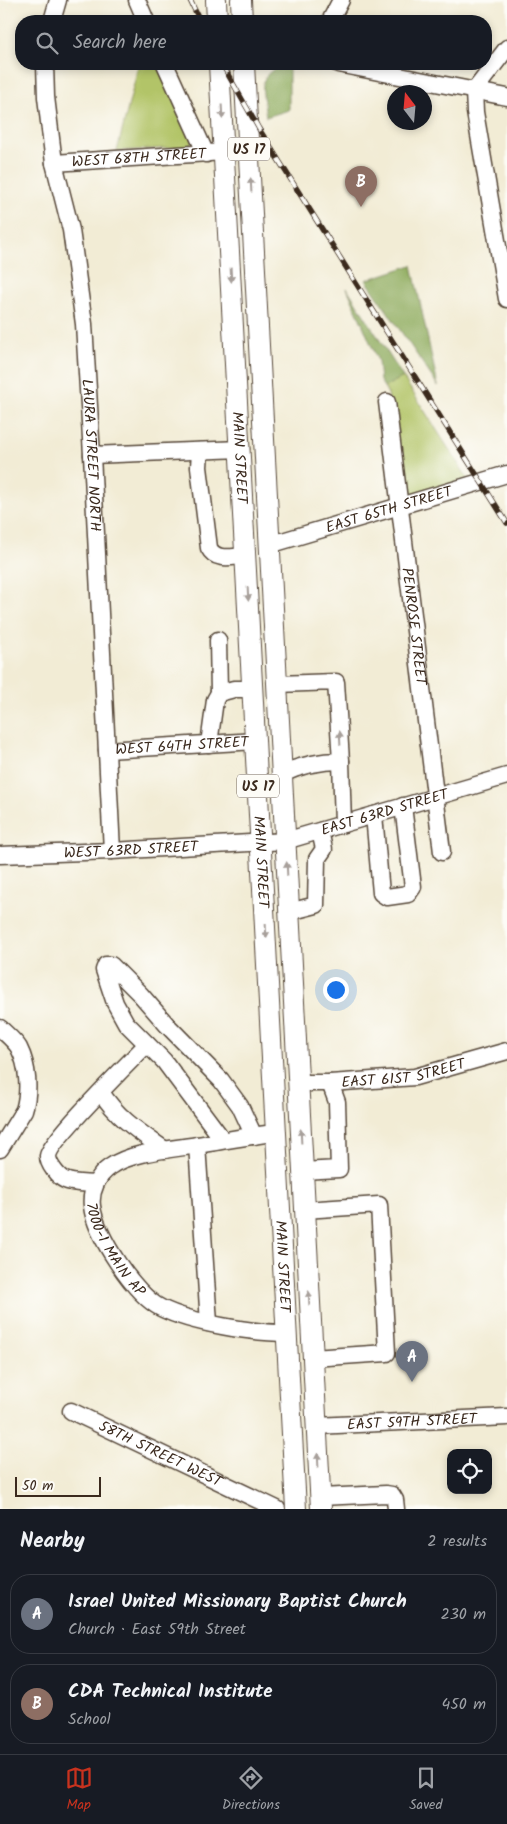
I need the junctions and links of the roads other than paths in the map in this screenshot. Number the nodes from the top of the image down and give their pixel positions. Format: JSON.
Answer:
{"nodes":[{"id":1,"x":58,"y":0,"type":"edge"},
{"id":2,"x":137,"y":0,"type":"edge"},
{"id":3,"x":216,"y":0,"type":"edge"},
{"id":4,"x":241,"y":0,"type":"edge"},
{"id":5,"x":341,"y":0,"type":"edge"},
{"id":6,"x":54,"y":15,"type":"edge"},
{"id":7,"x":143,"y":15,"type":"edge"},
{"id":8,"x":217,"y":15,"type":"edge"},
{"id":9,"x":242,"y":15,"type":"edge"},
{"id":10,"x":333,"y":15,"type":"edge"},
{"id":11,"x":507,"y":48,"type":"edge"},
{"id":12,"x":492,"y":68,"type":"edge"},
{"id":13,"x":45,"y":70,"type":"edge"},
{"id":14,"x":168,"y":70,"type":"edge"},
{"id":15,"x":219,"y":70,"type":"edge"},
{"id":16,"x":244,"y":70,"type":"edge"},
{"id":17,"x":368,"y":70,"type":"edge"},
{"id":18,"x":490,"y":70,"type":"edge"},
{"id":19,"x":474,"y":91,"type":"junction"},
{"id":20,"x":507,"y":97,"type":"edge"},
{"id":21,"x":215,"y":153,"type":"junction"},
{"id":22,"x":54,"y":163,"type":"junction"},
{"id":23,"x":253,"y":233,"type":"junction"},
{"id":24,"x":229,"y":235,"type":"junction"},
{"id":25,"x":507,"y":299,"type":"edge"},
{"id":26,"x":237,"y":380,"type":"junction"},
{"id":27,"x":386,"y":402,"type":"dead end"},
{"id":28,"x":241,"y":449,"type":"junction"},
{"id":29,"x":200,"y":451,"type":"junction"},
{"id":30,"x":92,"y":455,"type":"junction"},
{"id":31,"x":507,"y":474,"type":"edge"},
{"id":32,"x":400,"y":506,"type":"junction"},
{"id":33,"x":270,"y":544,"type":"junction"},
{"id":34,"x":246,"y":556,"type":"junction"},
{"id":35,"x":218,"y":640,"type":"dead end"},
{"id":36,"x":277,"y":684,"type":"junction"},
{"id":37,"x":253,"y":689,"type":"junction"},
{"id":38,"x":219,"y":693,"type":"junction"},
{"id":39,"x":256,"y":741,"type":"junction"},
{"id":40,"x":209,"y":744,"type":"junction"},
{"id":41,"x":107,"y":750,"type":"junction"},
{"id":42,"x":341,"y":761,"type":"junction"},
{"id":43,"x":282,"y":774,"type":"junction"},
{"id":44,"x":507,"y":776,"type":"edge"},
{"id":45,"x":436,"y":797,"type":"junction"},
{"id":46,"x":404,"y":806,"type":"junction"},
{"id":47,"x":374,"y":815,"type":"junction"},
{"id":48,"x":343,"y":824,"type":"junction"},
{"id":49,"x":320,"y":831,"type":"junction"},
{"id":50,"x":285,"y":841,"type":"junction"},
{"id":51,"x":261,"y":843,"type":"junction"},
{"id":52,"x":112,"y":851,"type":"junction"},
{"id":53,"x":442,"y":852,"type":"dead end"},
{"id":54,"x":0,"y":855,"type":"edge"},
{"id":55,"x":289,"y":912,"type":"junction"},
{"id":56,"x":0,"y":1028,"type":"edge"},
{"id":57,"x":147,"y":1044,"type":"junction"},
{"id":58,"x":507,"y":1051,"type":"edge"},
{"id":59,"x":298,"y":1083,"type":"junction"},
{"id":60,"x":330,"y":1083,"type":"junction"},
{"id":61,"x":101,"y":1092,"type":"junction"},
{"id":62,"x":277,"y":1133,"type":"junction"},
{"id":63,"x":254,"y":1136,"type":"junction"},
{"id":64,"x":223,"y":1140,"type":"junction"},
{"id":65,"x":197,"y":1145,"type":"junction"},
{"id":66,"x":0,"y":1149,"type":"edge"},
{"id":67,"x":165,"y":1150,"type":"junction"},
{"id":68,"x":302,"y":1171,"type":"junction"},
{"id":69,"x":96,"y":1184,"type":"junction"},
{"id":70,"x":304,"y":1210,"type":"junction"},
{"id":71,"x":284,"y":1268,"type":"junction"},
{"id":72,"x":209,"y":1323,"type":"junction"},
{"id":73,"x":287,"y":1333,"type":"junction"},
{"id":74,"x":312,"y":1358,"type":"junction"},
{"id":75,"x":72,"y":1411,"type":"dead end"},
{"id":76,"x":507,"y":1416,"type":"edge"},
{"id":77,"x":316,"y":1426,"type":"junction"},
{"id":78,"x":320,"y":1503,"type":"edge"},
{"id":79,"x":274,"y":1508,"type":"edge"},
{"id":80,"x":296,"y":1509,"type":"edge"},
{"id":81,"x":396,"y":1509,"type":"edge"}],
"edges":[{"from":1,"to":6,"type":"street"},
{"from":2,"to":7,"type":"street"},
{"from":3,"to":8,"type":"main road"},
{"from":4,"to":9,"type":"main road"},
{"from":5,"to":10,"type":"street"},
{"from":11,"to":12,"type":"street"},
{"from":13,"to":22,"type":"street","name":"LAURA STREET NORTH"},
{"from":14,"to":21,"type":"street"},
{"from":15,"to":21,"type":"main road","name":"MAIN STREET","number":"US 17","one_way":true},
{"from":23,"to":16,"type":"main road","name":"MAIN STREET","number":"US 17","one_way":true},
{"from":17,"to":19,"type":"street"},
{"from":18,"to":19,"type":"street"},
{"from":19,"to":20,"type":"street"},
{"from":19,"to":25,"type":"street"},
{"from":21,"to":22,"type":"street","name":"WEST 68TH STREET"},
{"from":21,"to":24,"type":"main road","name":"MAIN STREET","number":"US 17"},
{"from":22,"to":30,"type":"street","name":"LAURA STREET NORTH"},
{"from":23,"to":24,"type":"street"},
{"from":23,"to":33,"type":"main road","name":"MAIN STREET","number":"US 17"},
{"from":24,"to":26,"type":"main road","name":"MAIN STREET","number":"US 17","one_way":true},
{"from":26,"to":28,"type":"main road","name":"MAIN STREET","number":"US 17"},
{"from":26,"to":33,"type":"main road"},
{"from":27,"to":32,"type":"street","name":"PENROSE STREET"},
{"from":28,"to":29,"type":"street"},
{"from":28,"to":34,"type":"main road","name":"MAIN STREET","number":"US 17"},
{"from":29,"to":30,"type":"street"},
{"from":29,"to":34,"type":"street"},
{"from":30,"to":41,"type":"street","name":"LAURA STREET NORTH"},
{"from":31,"to":32,"type":"street","name":"EAST 65TH STREET"},
{"from":32,"to":33,"type":"street","name":"EAST 65TH STREET"},
{"from":32,"to":45,"type":"street","name":"PENROSE STREET"},
{"from":33,"to":36,"type":"main road","name":"MAIN STREET","number":"US 17"},
{"from":34,"to":37,"type":"main road","name":"MAIN STREET","number":"US 17","one_way":true},
{"from":35,"to":38,"type":"street"},
{"from":42,"to":36,"type":"street","one_way":true},
{"from":36,"to":43,"type":"main road","name":"MAIN STREET","number":"US 17"},
{"from":37,"to":38,"type":"street"},
{"from":37,"to":39,"type":"main road","name":"MAIN STREET","number":"US 17"},
{"from":38,"to":40,"type":"street"},
{"from":39,"to":40,"type":"street","name":"WEST 64TH STREET"},
{"from":39,"to":51,"type":"main road","name":"MAIN STREET","number":"US 17"},
{"from":40,"to":41,"type":"street","name":"WEST 64TH STREET"},
{"from":41,"to":52,"type":"street","name":"LAURA STREET NORTH"},
{"from":42,"to":43,"type":"street"},
{"from":42,"to":48,"type":"street"},
{"from":43,"to":50,"type":"main road","name":"MAIN STREET","number":"US 17"},
{"from":44,"to":45,"type":"street","name":"EAST 63RD STREET"},
{"from":45,"to":46,"type":"street","name":"EAST 63RD STREET"},
{"from":45,"to":53,"type":"street","name":"PENROSE STREET"},
{"from":46,"to":47,"type":"street","name":"EAST 63RD STREET"},
{"from":46,"to":47,"type":"street"},
{"from":47,"to":48,"type":"street","name":"EAST 63RD STREET"},
{"from":48,"to":49,"type":"street","name":"EAST 63RD STREET"},
{"from":49,"to":50,"type":"street","name":"EAST 63RD STREET"},
{"from":49,"to":55,"type":"street"},
{"from":50,"to":51,"type":"street","name":"EAST 63RD STREET"},
{"from":55,"to":50,"type":"main road","name":"MAIN STREET","number":"US 17","one_way":true},
{"from":51,"to":52,"type":"street","name":"WEST 63RD STREET"},
{"from":51,"to":62,"type":"main road","name":"MAIN STREET","number":"US 17","one_way":true},
{"from":52,"to":54,"type":"street","name":"WEST 63RD STREET"},
{"from":55,"to":59,"type":"main road","name":"MAIN STREET","number":"US 17"},
{"from":56,"to":66,"type":"street"},
{"from":57,"to":61,"type":"street"},
{"from":57,"to":63,"type":"street"},
{"from":57,"to":64,"type":"street"},
{"from":58,"to":60,"type":"street","name":"EAST 61ST STREET"},
{"from":59,"to":60,"type":"street","name":"EAST 61ST STREET"},
{"from":68,"to":59,"type":"main road","name":"MAIN STREET","number":"US 17","one_way":true},
{"from":60,"to":68,"type":"street"},
{"from":61,"to":67,"type":"street"},
{"from":61,"to":69,"type":"street"},
{"from":62,"to":63,"type":"street","name":"7000-1 MAIN AP"},
{"from":62,"to":71,"type":"main road","name":"MAIN STREET","number":"US 17"},
{"from":63,"to":64,"type":"street","name":"7000-1 MAIN AP"},
{"from":64,"to":65,"type":"street","name":"7000-1 MAIN AP"},
{"from":65,"to":67,"type":"street","name":"7000-1 MAIN AP"},
{"from":65,"to":72,"type":"street"},
{"from":67,"to":69,"type":"street","name":"7000-1 MAIN AP"},
{"from":68,"to":70,"type":"main road","name":"MAIN STREET","number":"US 17"},
{"from":69,"to":72,"type":"street","name":"7000-1 MAIN AP"},
{"from":74,"to":70,"type":"main road","name":"MAIN STREET","number":"US 17","one_way":true},
{"from":70,"to":74,"type":"street"},
{"from":71,"to":73,"type":"main road","name":"MAIN STREET","number":"US 17"},
{"from":71,"to":77,"type":"main road"},
{"from":72,"to":73,"type":"street","name":"7000-1 MAIN AP"},
{"from":73,"to":80,"type":"main road","name":"MAIN STREET","number":"US 17"},
{"from":74,"to":77,"type":"main road","name":"MAIN STREET","number":"US 17"},
{"from":75,"to":79,"type":"street","name":"58TH STREET WEST"},
{"from":76,"to":77,"type":"street","name":"EAST 59TH STREET"},
{"from":78,"to":77,"type":"main road","name":"MAIN STREET","number":"US 17","one_way":true},
{"from":78,"to":81,"type":"street"}]}
